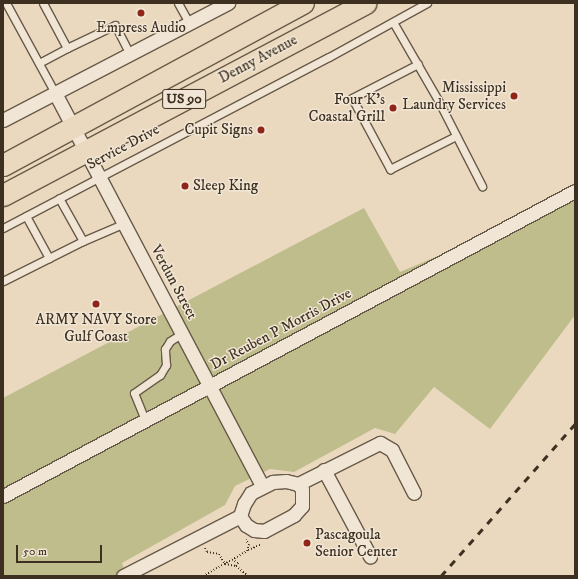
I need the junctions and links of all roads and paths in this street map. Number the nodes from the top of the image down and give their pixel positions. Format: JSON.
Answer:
{"nodes":[{"id":1,"x":6,"y":3,"type":"edge"},
{"id":2,"x":43,"y":3,"type":"edge"},
{"id":3,"x":178,"y":3,"type":"edge"},
{"id":4,"x":228,"y":3,"type":"edge"},
{"id":5,"x":303,"y":3,"type":"edge"},
{"id":6,"x":365,"y":3,"type":"edge"},
{"id":7,"x":427,"y":3,"type":"edge"},
{"id":8,"x":393,"y":22,"type":"junction"},
{"id":9,"x":189,"y":23,"type":"junction"},
{"id":10,"x":67,"y":48,"type":"junction"},
{"id":11,"x":130,"y":54,"type":"junction"},
{"id":12,"x":39,"y":63,"type":"junction"},
{"id":13,"x":418,"y":64,"type":"junction"},
{"id":14,"x":56,"y":93,"type":"junction"},
{"id":15,"x":3,"y":120,"type":"edge"},
{"id":16,"x":74,"y":128,"type":"junction"},
{"id":17,"x":456,"y":136,"type":"junction"},
{"id":18,"x":87,"y":151,"type":"junction"},
{"id":19,"x":3,"y":165,"type":"edge"},
{"id":20,"x":100,"y":176,"type":"junction"},
{"id":21,"x":482,"y":186,"type":"dead end"},
{"id":22,"x":575,"y":191,"type":"edge"},
{"id":23,"x":3,"y":196,"type":"edge"},
{"id":24,"x":59,"y":198,"type":"junction"},
{"id":25,"x":26,"y":216,"type":"junction"},
{"id":26,"x":125,"y":223,"type":"junction"},
{"id":27,"x":3,"y":228,"type":"edge"},
{"id":28,"x":83,"y":240,"type":"junction"},
{"id":29,"x":49,"y":258,"type":"junction"},
{"id":30,"x":3,"y":281,"type":"edge"},
{"id":31,"x":183,"y":333,"type":"junction"},
{"id":32,"x":211,"y":386,"type":"junction"},
{"id":33,"x":145,"y":420,"type":"junction"},
{"id":34,"x":324,"y":470,"type":"junction"},
{"id":35,"x":298,"y":484,"type":"junction"},
{"id":36,"x":262,"y":486,"type":"junction"},
{"id":37,"x":414,"y":493,"type":"dead end"},
{"id":38,"x":3,"y":496,"type":"edge"},
{"id":39,"x":240,"y":516,"type":"junction"},
{"id":40,"x":245,"y":538,"type":"dead end"},
{"id":41,"x":263,"y":541,"type":"dead end"},
{"id":42,"x":207,"y":542,"type":"dead end"},
{"id":43,"x":247,"y":551,"type":"junction"},
{"id":44,"x":370,"y":556,"type":"dead end"},
{"id":45,"x":233,"y":560,"type":"junction"},
{"id":46,"x":225,"y":564,"type":"junction"},
{"id":47,"x":236,"y":566,"type":"junction"},
{"id":48,"x":124,"y":576,"type":"edge"},
{"id":49,"x":203,"y":576,"type":"edge"},
{"id":50,"x":248,"y":576,"type":"edge"}],
"edges":[{"from":1,"to":12,"type":"lane"},
{"from":2,"to":10,"type":"lane"},
{"from":3,"to":9,"type":"lane"},
{"from":4,"to":9,"type":"street"},
{"from":5,"to":16,"type":"main road","name":"Denny Avenue","number":"US 90"},
{"from":6,"to":18,"type":"main road","name":"Denny Avenue","number":"US 90"},
{"from":7,"to":8,"type":"lane","name":"Service Drive"},
{"from":8,"to":13,"type":"lane"},
{"from":8,"to":20,"type":"lane","name":"Service Drive"},
{"from":9,"to":11,"type":"street"},
{"from":10,"to":11,"type":"lane"},
{"from":10,"to":12,"type":"lane"},
{"from":11,"to":14,"type":"street"},
{"from":12,"to":14,"type":"lane"},
{"from":13,"to":17,"type":"lane"},
{"from":13,"to":17,"type":"lane"},
{"from":14,"to":15,"type":"street"},
{"from":14,"to":16,"type":"street","name":"Verdun Street"},
{"from":16,"to":18,"type":"street","name":"Verdun Street"},
{"from":16,"to":19,"type":"main road","name":"Denny Avenue","number":"US 90"},
{"from":17,"to":21,"type":"lane"},
{"from":18,"to":20,"type":"street","name":"Verdun Street"},
{"from":18,"to":23,"type":"main road","name":"Denny Avenue","number":"US 90"},
{"from":20,"to":24,"type":"lane","name":"Service Drive"},
{"from":20,"to":26,"type":"street","name":"Verdun Street"},
{"from":22,"to":32,"type":"street","name":"Dr Reuben P Morris Drive"},
{"from":24,"to":25,"type":"lane","name":"Service Drive"},
{"from":24,"to":28,"type":"lane"},
{"from":25,"to":27,"type":"lane","name":"Service Drive"},
{"from":25,"to":29,"type":"lane"},
{"from":26,"to":28,"type":"lane"},
{"from":26,"to":31,"type":"street","name":"Verdun Street"},
{"from":28,"to":29,"type":"lane"},
{"from":29,"to":30,"type":"lane"},
{"from":31,"to":32,"type":"street","name":"Verdun Street"},
{"from":31,"to":33,"type":"lane"},
{"from":32,"to":33,"type":"street","name":"Dr Reuben P Morris Drive"},
{"from":32,"to":36,"type":"street","name":"Verdun Street"},
{"from":33,"to":38,"type":"street","name":"Dr Reuben P Morris Drive"},
{"from":34,"to":35,"type":"street"},
{"from":34,"to":37,"type":"street"},
{"from":34,"to":44,"type":"street"},
{"from":35,"to":36,"type":"street"},
{"from":35,"to":39,"type":"street"},
{"from":36,"to":39,"type":"street"},
{"from":39,"to":48,"type":"street"},
{"from":40,"to":43,"type":"path"},
{"from":41,"to":43,"type":"path"},
{"from":42,"to":46,"type":"path"},
{"from":43,"to":45,"type":"path"},
{"from":45,"to":46,"type":"path"},
{"from":45,"to":47,"type":"path"},
{"from":46,"to":47,"type":"path"},
{"from":46,"to":49,"type":"path"},
{"from":47,"to":50,"type":"path"}]}
